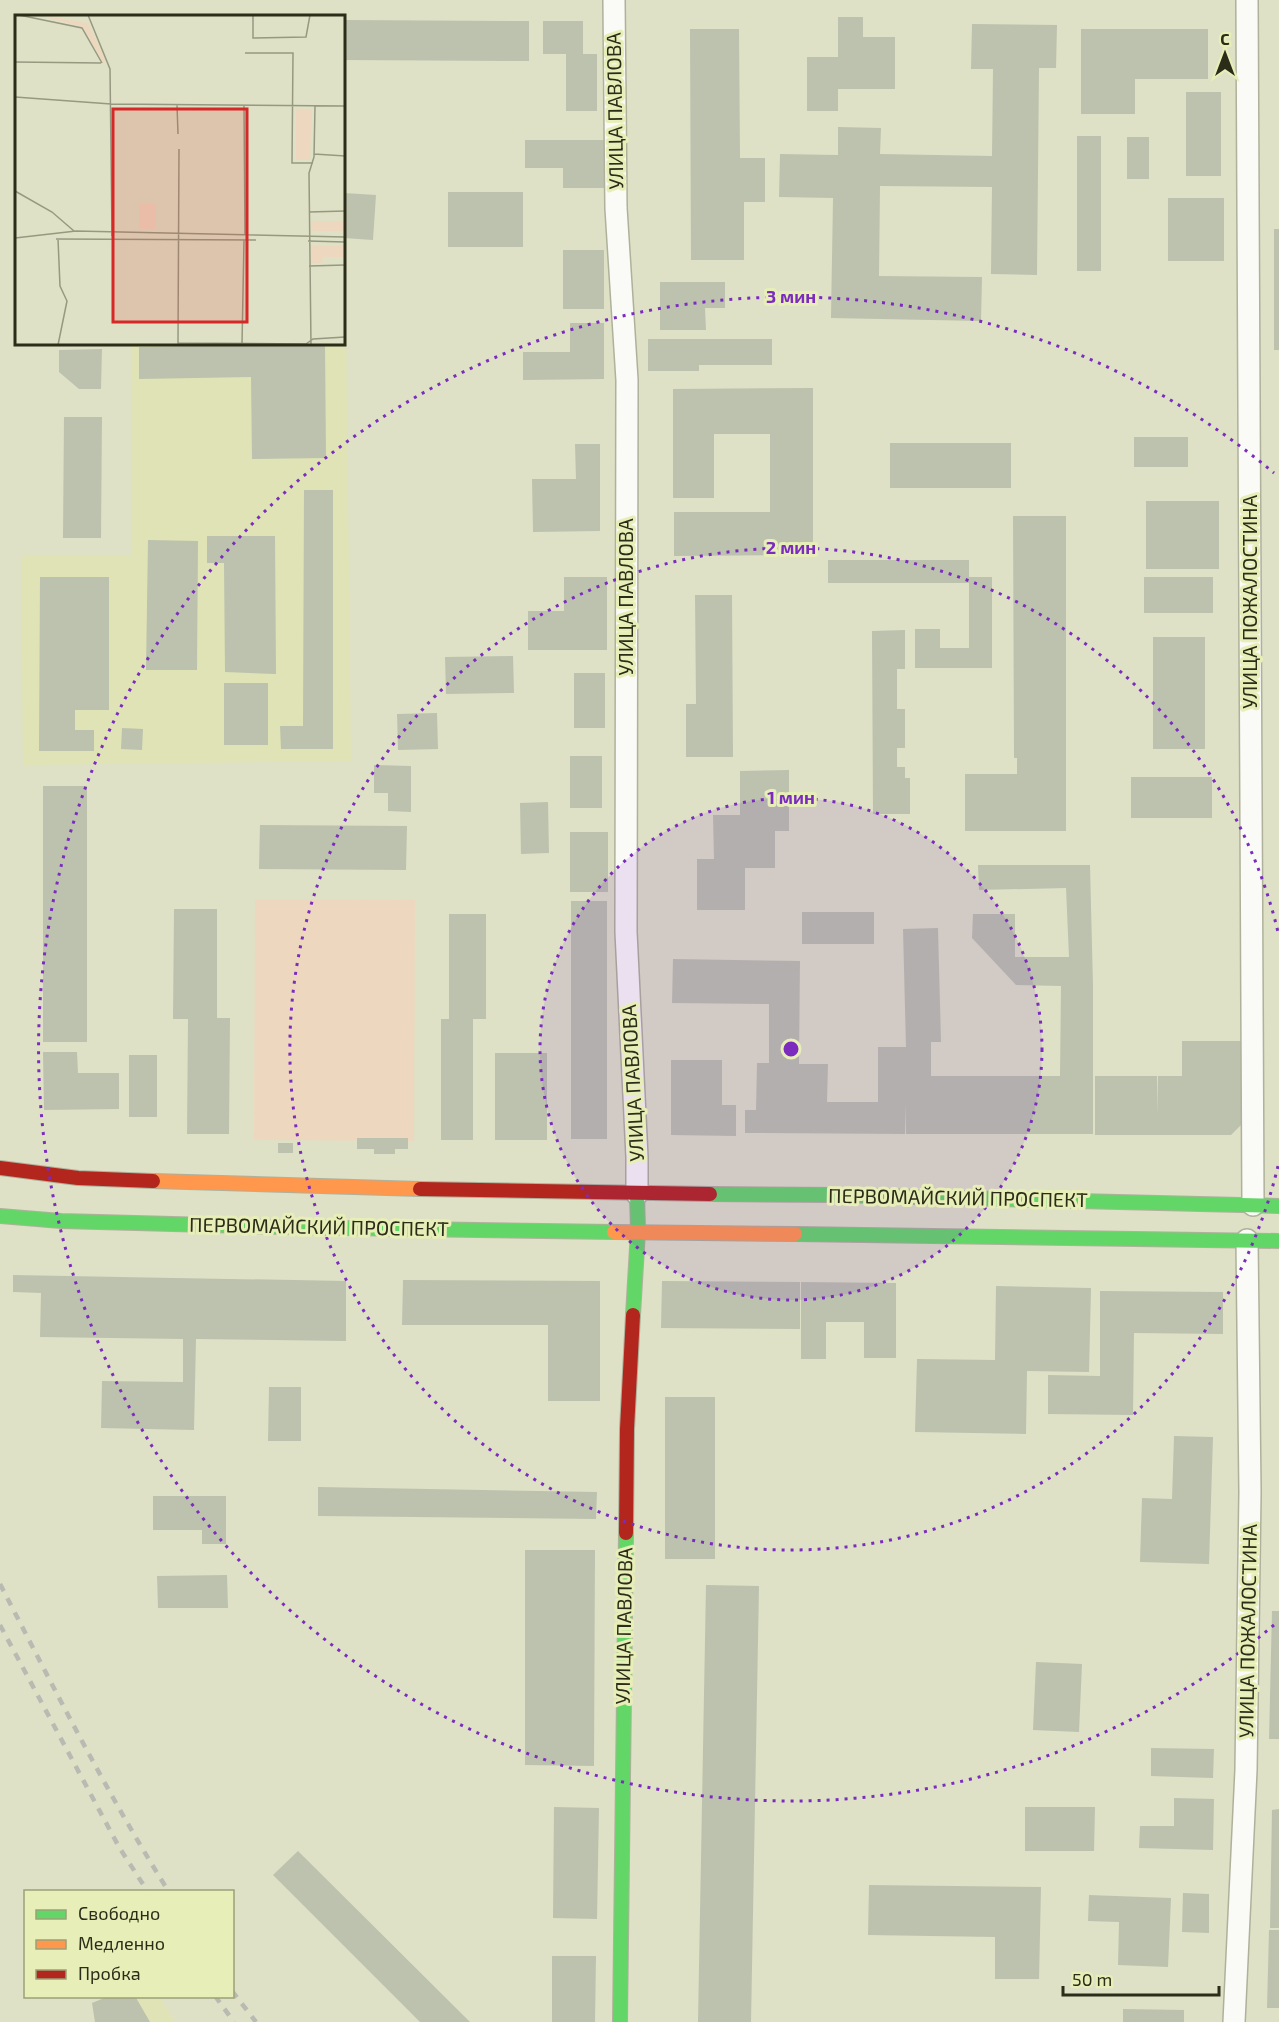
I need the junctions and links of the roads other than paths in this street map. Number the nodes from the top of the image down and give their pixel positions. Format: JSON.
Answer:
{"nodes":[{"id":1,"x":614,"y":0,"type":"edge"},
{"id":2,"x":1247,"y":0,"type":"edge"},
{"id":3,"x":0,"y":1168,"type":"edge"},
{"id":4,"x":637,"y":1194,"type":"junction"},
{"id":5,"x":1253,"y":1205,"type":"junction"},
{"id":6,"x":1279,"y":1206,"type":"edge"},
{"id":7,"x":0,"y":1216,"type":"edge"},
{"id":8,"x":638,"y":1231,"type":"junction"},
{"id":9,"x":1247,"y":1240,"type":"junction"},
{"id":10,"x":1279,"y":1241,"type":"edge"},
{"id":11,"x":620,"y":2022,"type":"edge"},
{"id":12,"x":1234,"y":2022,"type":"edge"}],
"edges":[{"from":1,"to":4,"type":"street","name":"УЛИЦА ПАВЛОВА"},
{"from":2,"to":5,"type":"street","name":"УЛИЦА ПОЖАЛОСТИНА"},
{"from":3,"to":4,"type":"main road","name":"ПЕРВОМАЙСКИЙ ПРОСПЕКТ"},
{"from":4,"to":5,"type":"main road","name":"ПЕРВОМАЙСКИЙ ПРОСПЕКТ"},
{"from":4,"to":8,"type":"main road"},
{"from":5,"to":6,"type":"main road","name":"ПЕРВОМАЙСКИЙ ПРОСПЕКТ"},
{"from":7,"to":8,"type":"main road","name":"ПЕРВОМАЙСКИЙ ПРОСПЕКТ"},
{"from":8,"to":9,"type":"main road","name":"ПЕРВОМАЙСКИЙ ПРОСПЕКТ"},
{"from":8,"to":11,"type":"main road","name":"УЛИЦА ПАВЛОВА"},
{"from":9,"to":10,"type":"main road","name":"ПЕРВОМАЙСКИЙ ПРОСПЕКТ"},
{"from":9,"to":12,"type":"street","name":"УЛИЦА ПОЖАЛОСТИНА"}]}
